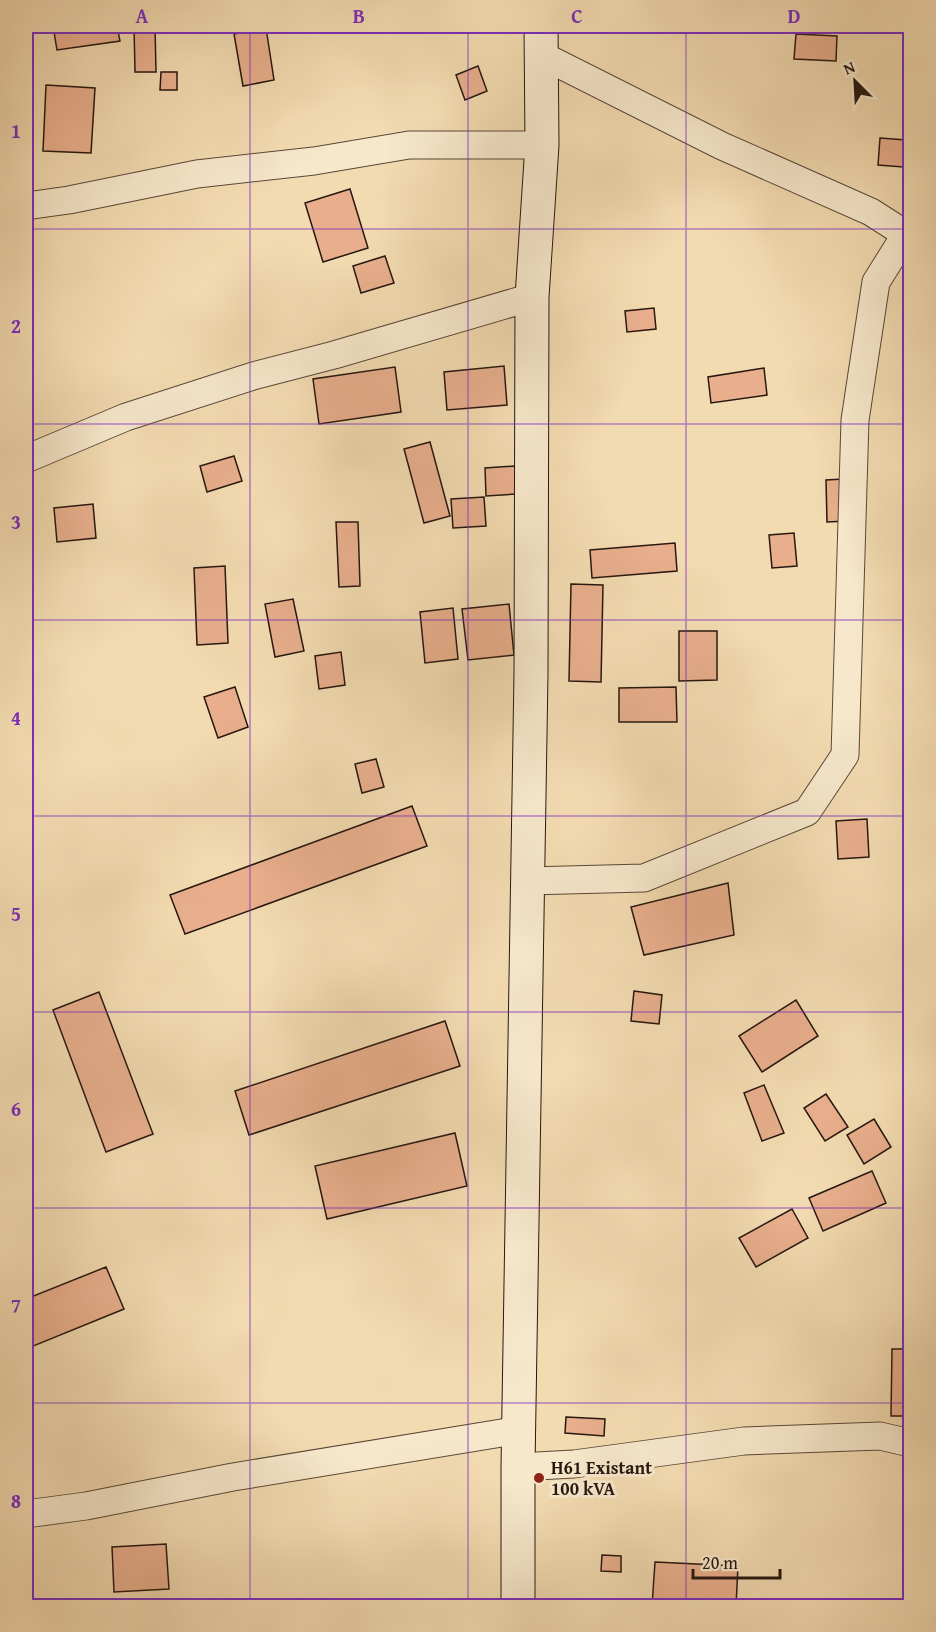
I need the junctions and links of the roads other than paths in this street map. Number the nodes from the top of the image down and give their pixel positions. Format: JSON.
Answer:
{"nodes":[{"id":1,"x":541,"y":40,"type":"edge"},
{"id":2,"x":542,"y":145,"type":"junction"},
{"id":3,"x":26,"y":206,"type":"edge"},
{"id":4,"x":908,"y":236,"type":"edge"},
{"id":5,"x":532,"y":297,"type":"junction"},
{"id":6,"x":26,"y":459,"type":"edge"},
{"id":7,"x":528,"y":881,"type":"junction"},
{"id":8,"x":520,"y":1430,"type":"junction"},
{"id":9,"x":910,"y":1443,"type":"edge"},
{"id":10,"x":518,"y":1467,"type":"junction"},
{"id":11,"x":26,"y":1514,"type":"edge"},
{"id":12,"x":518,"y":1606,"type":"edge"}],
"edges":[{"from":1,"to":2,"type":"street"},
{"from":1,"to":4,"type":"street"},
{"from":2,"to":3,"type":"street"},
{"from":2,"to":5,"type":"street"},
{"from":4,"to":7,"type":"street"},
{"from":5,"to":6,"type":"street"},
{"from":5,"to":7,"type":"street"},
{"from":7,"to":8,"type":"street"},
{"from":8,"to":10,"type":"street"},
{"from":8,"to":11,"type":"street"},
{"from":9,"to":10,"type":"street"},
{"from":10,"to":12,"type":"street"}]}
